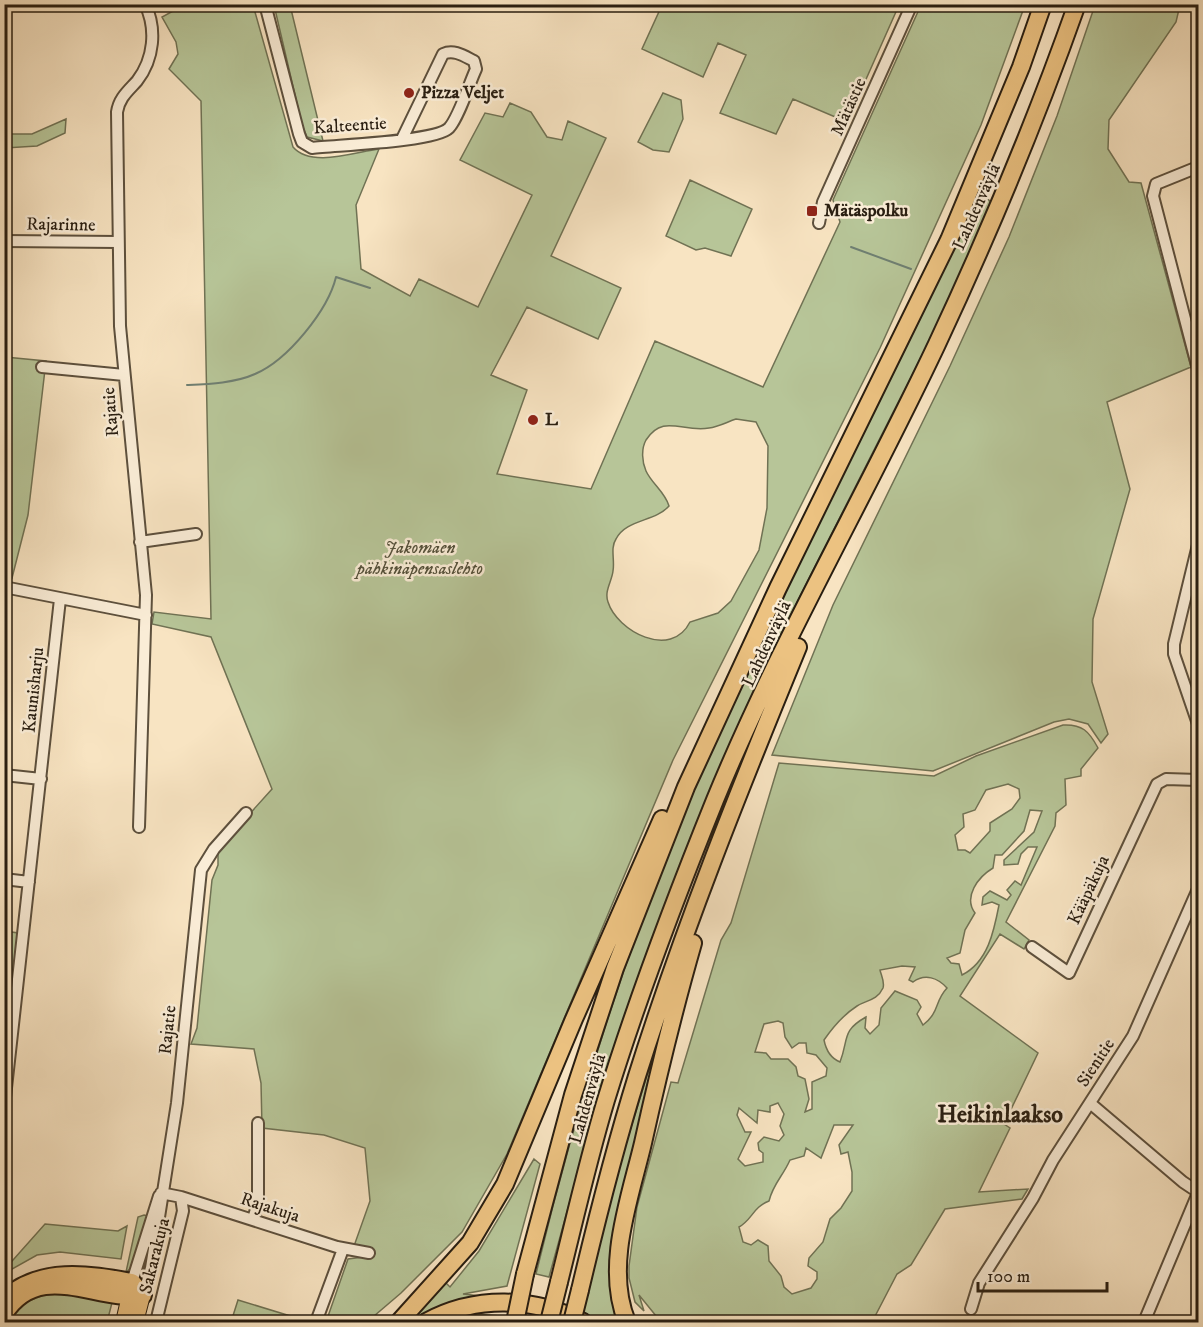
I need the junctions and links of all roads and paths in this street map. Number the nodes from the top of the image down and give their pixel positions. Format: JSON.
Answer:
{"nodes":[{"id":1,"x":145,"y":4,"type":"edge"},
{"id":2,"x":265,"y":4,"type":"edge"},
{"id":3,"x":912,"y":4,"type":"edge"},
{"id":4,"x":1043,"y":4,"type":"edge"},
{"id":5,"x":1077,"y":4,"type":"edge"},
{"id":6,"x":402,"y":139,"type":"junction"},
{"id":7,"x":1198,"y":167,"type":"edge"},
{"id":8,"x":819,"y":223,"type":"dead end"},
{"id":9,"x":4,"y":241,"type":"edge"},
{"id":10,"x":118,"y":242,"type":"junction"},
{"id":11,"x":1198,"y":363,"type":"edge"},
{"id":12,"x":42,"y":367,"type":"dead end"},
{"id":13,"x":124,"y":375,"type":"junction"},
{"id":14,"x":196,"y":534,"type":"dead end"},
{"id":15,"x":140,"y":542,"type":"junction"},
{"id":16,"x":1198,"y":545,"type":"edge"},
{"id":17,"x":831,"y":557,"type":"junction"},
{"id":18,"x":4,"y":587,"type":"edge"},
{"id":19,"x":60,"y":599,"type":"junction"},
{"id":20,"x":146,"y":615,"type":"junction"},
{"id":21,"x":723,"y":704,"type":"junction"},
{"id":22,"x":1198,"y":724,"type":"edge"},
{"id":23,"x":4,"y":775,"type":"edge"},
{"id":24,"x":40,"y":779,"type":"junction"},
{"id":25,"x":1198,"y":780,"type":"edge"},
{"id":26,"x":733,"y":806,"type":"junction"},
{"id":27,"x":246,"y":813,"type":"dead end"},
{"id":28,"x":139,"y":827,"type":"dead end"},
{"id":29,"x":4,"y":879,"type":"edge"},
{"id":30,"x":29,"y":882,"type":"junction"},
{"id":31,"x":1198,"y":894,"type":"edge"},
{"id":32,"x":1032,"y":947,"type":"dead end"},
{"id":33,"x":1090,"y":1103,"type":"junction"},
{"id":34,"x":4,"y":1106,"type":"edge"},
{"id":35,"x":258,"y":1123,"type":"dead end"},
{"id":36,"x":1198,"y":1192,"type":"edge"},
{"id":37,"x":161,"y":1193,"type":"junction"},
{"id":38,"x":182,"y":1197,"type":"junction"},
{"id":39,"x":253,"y":1219,"type":"junction"},
{"id":40,"x":343,"y":1249,"type":"junction"},
{"id":41,"x":369,"y":1253,"type":"dead end"},
{"id":42,"x":447,"y":1270,"type":"junction"},
{"id":43,"x":135,"y":1292,"type":"junction"},
{"id":44,"x":4,"y":1299,"type":"edge"},
{"id":45,"x":971,"y":1309,"type":"dead end"},
{"id":46,"x":4,"y":1314,"type":"edge"},
{"id":47,"x":123,"y":1323,"type":"edge"},
{"id":48,"x":136,"y":1323,"type":"edge"},
{"id":49,"x":156,"y":1323,"type":"edge"},
{"id":50,"x":316,"y":1323,"type":"edge"},
{"id":51,"x":385,"y":1323,"type":"edge"},
{"id":52,"x":399,"y":1323,"type":"edge"},
{"id":53,"x":426,"y":1323,"type":"edge"},
{"id":54,"x":515,"y":1323,"type":"edge"},
{"id":55,"x":549,"y":1323,"type":"edge"},
{"id":56,"x":572,"y":1323,"type":"edge"},
{"id":57,"x":583,"y":1323,"type":"edge"},
{"id":58,"x":627,"y":1323,"type":"edge"},
{"id":59,"x":1144,"y":1323,"type":"edge"}],
"edges":[{"from":1,"to":10,"type":"street","name":"Rajatie"},
{"from":2,"to":6,"type":"street","name":"Kalteentie"},
{"from":3,"to":8,"type":"street","name":"Mätästie"},
{"from":4,"to":21,"type":"highway","name":"Lahdenväylä"},
{"from":5,"to":17,"type":"highway","name":"Lahdenväylä"},
{"from":6,"to":6,"type":"street","name":"Kalteentie"},
{"from":7,"to":11,"type":"street"},
{"from":9,"to":10,"type":"street","name":"Rajarinne"},
{"from":10,"to":13,"type":"street","name":"Rajatie"},
{"from":12,"to":13,"type":"street"},
{"from":13,"to":15,"type":"street","name":"Rajatie"},
{"from":14,"to":15,"type":"street"},
{"from":15,"to":20,"type":"street","name":"Rajatie"},
{"from":16,"to":22,"type":"street"},
{"from":17,"to":26,"type":"highway"},
{"from":17,"to":55,"type":"highway","name":"Lahdenväylä","bridge":true},
{"from":18,"to":19,"type":"street"},
{"from":19,"to":20,"type":"street"},
{"from":19,"to":24,"type":"street","name":"Kaunisharju"},
{"from":20,"to":28,"type":"street","name":"Rajatie"},
{"from":21,"to":42,"type":"highway"},
{"from":21,"to":54,"type":"highway","name":"Lahdenväylä","bridge":true},
{"from":23,"to":24,"type":"street"},
{"from":24,"to":30,"type":"street","name":"Kaunisharju"},
{"from":25,"to":32,"type":"street","name":"Kääpäkuja"},
{"from":26,"to":56,"type":"highway","bridge":true},
{"from":26,"to":58,"type":"highway"},
{"from":27,"to":37,"type":"street","name":"Rajatie"},
{"from":29,"to":30,"type":"street"},
{"from":30,"to":34,"type":"street","name":"Kaunisharju"},
{"from":31,"to":33,"type":"street","name":"Sienitie"},
{"from":33,"to":36,"type":"street"},
{"from":33,"to":45,"type":"street","name":"Sienitie"},
{"from":35,"to":39,"type":"street"},
{"from":36,"to":59,"type":"street"},
{"from":37,"to":38,"type":"street","name":"Rajakuja"},
{"from":37,"to":43,"type":"street","name":"Rajatie"},
{"from":37,"to":43,"type":"street","name":"Rajatie"},
{"from":38,"to":39,"type":"street","name":"Rajakuja"},
{"from":38,"to":49,"type":"street","name":"Sakarakuja"},
{"from":39,"to":40,"type":"street","name":"Rajakuja"},
{"from":40,"to":41,"type":"street","name":"Rajakuja"},
{"from":40,"to":50,"type":"street"},
{"from":42,"to":51,"type":"highway"},
{"from":42,"to":52,"type":"highway"},
{"from":43,"to":44,"type":"highway"},
{"from":43,"to":46,"type":"highway"},
{"from":43,"to":47,"type":"main road"},
{"from":43,"to":48,"type":"main road"},
{"from":53,"to":57,"type":"highway"}]}
